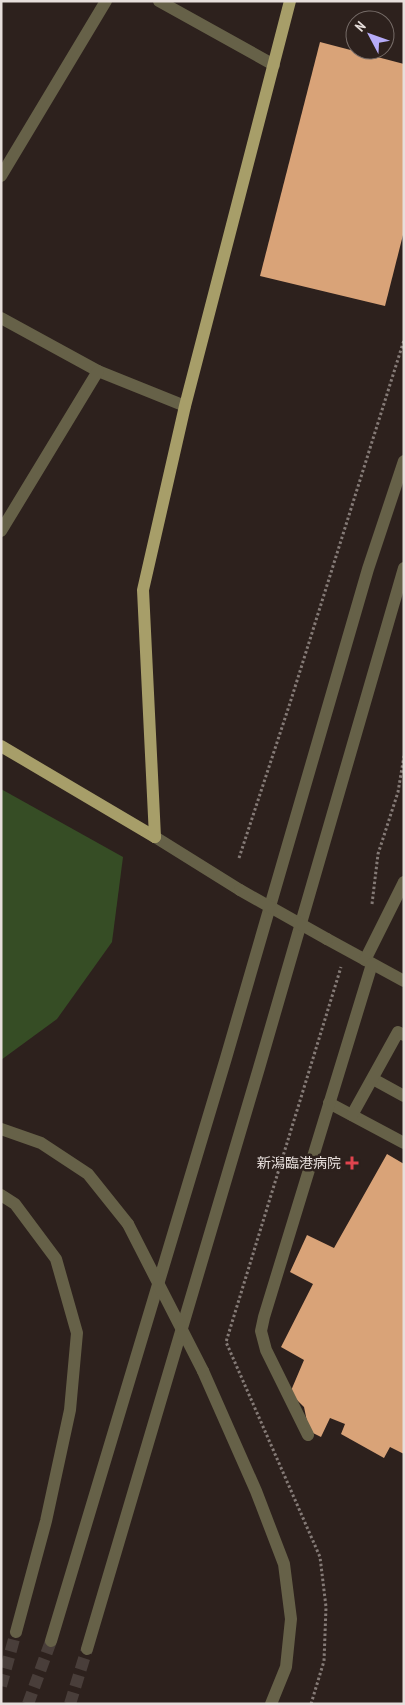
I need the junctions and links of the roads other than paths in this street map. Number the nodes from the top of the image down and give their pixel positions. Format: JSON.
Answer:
{"nodes":[{"id":1,"x":106,"y":1,"type":"edge"},
{"id":2,"x":158,"y":1,"type":"edge"},
{"id":3,"x":290,"y":1,"type":"edge"},
{"id":4,"x":274,"y":65,"type":"junction"},
{"id":5,"x":1,"y":176,"type":"edge"},
{"id":6,"x":1,"y":318,"type":"edge"},
{"id":7,"x":98,"y":371,"type":"junction"},
{"id":8,"x":185,"y":406,"type":"junction"},
{"id":9,"x":404,"y":461,"type":"edge"},
{"id":10,"x":1,"y":531,"type":"edge"},
{"id":11,"x":404,"y":568,"type":"edge"},
{"id":12,"x":1,"y":746,"type":"edge"},
{"id":13,"x":154,"y":837,"type":"junction"},
{"id":14,"x":404,"y":882,"type":"edge"},
{"id":15,"x":368,"y":962,"type":"junction"},
{"id":16,"x":404,"y":981,"type":"edge"},
{"id":17,"x":404,"y":1035,"type":"edge"},
{"id":18,"x":373,"y":1079,"type":"junction"},
{"id":19,"x":404,"y":1096,"type":"edge"},
{"id":20,"x":329,"y":1103,"type":"junction"},
{"id":21,"x":352,"y":1115,"type":"junction"},
{"id":22,"x":1,"y":1130,"type":"edge"},
{"id":23,"x":404,"y":1142,"type":"edge"},
{"id":24,"x":1,"y":1196,"type":"edge"},
{"id":25,"x":308,"y":1435,"type":"dead end"},
{"id":26,"x":16,"y":1632,"type":"tunnel mouth"},
{"id":27,"x":50,"y":1641,"type":"tunnel mouth"},
{"id":28,"x":87,"y":1649,"type":"tunnel mouth"},
{"id":29,"x":271,"y":1704,"type":"edge"}],
"edges":[{"from":1,"to":5,"type":"street"},
{"from":2,"to":4,"type":"street"},
{"from":3,"to":4,"type":"main road"},
{"from":4,"to":8,"type":"main road"},
{"from":6,"to":7,"type":"street"},
{"from":7,"to":8,"type":"street"},
{"from":7,"to":10,"type":"street"},
{"from":8,"to":13,"type":"main road"},
{"from":9,"to":27,"type":"street"},
{"from":11,"to":28,"type":"street"},
{"from":12,"to":13,"type":"main road"},
{"from":13,"to":15,"type":"street","bridge":true},
{"from":14,"to":15,"type":"street"},
{"from":15,"to":16,"type":"street"},
{"from":15,"to":20,"type":"street"},
{"from":17,"to":18,"type":"street"},
{"from":18,"to":19,"type":"street"},
{"from":18,"to":21,"type":"street"},
{"from":20,"to":21,"type":"street"},
{"from":20,"to":25,"type":"street"},
{"from":21,"to":23,"type":"street"},
{"from":22,"to":29,"type":"street","bridge":true},
{"from":24,"to":26,"type":"street"}]}
